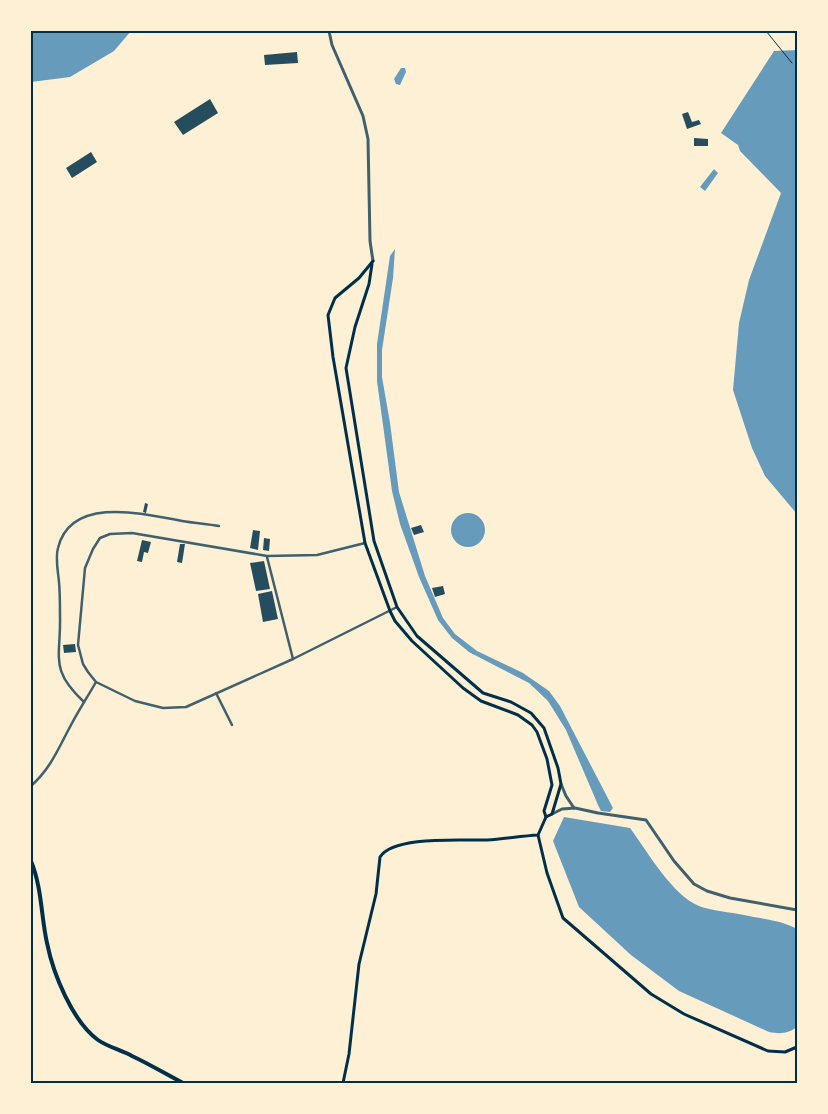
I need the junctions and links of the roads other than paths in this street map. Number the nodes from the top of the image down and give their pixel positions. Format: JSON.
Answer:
{"nodes":[{"id":1,"x":329,"y":31,"type":"edge"},
{"id":2,"x":373,"y":262,"type":"junction"},
{"id":3,"x":219,"y":526,"type":"dead end"},
{"id":4,"x":374,"y":541,"type":"junction"},
{"id":5,"x":365,"y":544,"type":"junction"},
{"id":6,"x":267,"y":556,"type":"junction"},
{"id":7,"x":397,"y":607,"type":"junction"},
{"id":8,"x":390,"y":611,"type":"junction"},
{"id":9,"x":292,"y":660,"type":"junction"},
{"id":10,"x":461,"y":676,"type":"junction"},
{"id":11,"x":96,"y":682,"type":"junction"},
{"id":12,"x":456,"y":682,"type":"junction"},
{"id":13,"x":216,"y":693,"type":"junction"},
{"id":14,"x":84,"y":702,"type":"junction"},
{"id":15,"x":537,"y":720,"type":"junction"},
{"id":16,"x":232,"y":725,"type":"dead end"},
{"id":17,"x":532,"y":725,"type":"junction"},
{"id":18,"x":561,"y":784,"type":"junction"},
{"id":19,"x":552,"y":785,"type":"junction"},
{"id":20,"x":31,"y":786,"type":"edge"},
{"id":21,"x":575,"y":808,"type":"junction"},
{"id":22,"x":552,"y":814,"type":"junction"},
{"id":23,"x":546,"y":817,"type":"junction"},
{"id":24,"x":538,"y":835,"type":"junction"},
{"id":25,"x":31,"y":861,"type":"edge"},
{"id":26,"x":797,"y":910,"type":"edge"},
{"id":27,"x":797,"y":1047,"type":"edge"},
{"id":28,"x":182,"y":1083,"type":"edge"},
{"id":29,"x":343,"y":1083,"type":"edge"}],
"edges":[{"from":1,"to":2,"type":"street"},
{"from":2,"to":4,"type":"main road"},
{"from":2,"to":5,"type":"main road"},
{"from":3,"to":14,"type":"street"},
{"from":4,"to":5,"type":"street"},
{"from":4,"to":7,"type":"main road"},
{"from":5,"to":6,"type":"street"},
{"from":5,"to":8,"type":"main road"},
{"from":6,"to":9,"type":"street"},
{"from":6,"to":11,"type":"street"},
{"from":7,"to":8,"type":"street"},
{"from":7,"to":10,"type":"main road"},
{"from":8,"to":9,"type":"street"},
{"from":8,"to":12,"type":"main road"},
{"from":9,"to":13,"type":"street"},
{"from":10,"to":12,"type":"main road"},
{"from":10,"to":15,"type":"main road"},
{"from":11,"to":13,"type":"street"},
{"from":11,"to":14,"type":"street"},
{"from":12,"to":17,"type":"main road"},
{"from":13,"to":16,"type":"street"},
{"from":14,"to":20,"type":"street"},
{"from":15,"to":17,"type":"main road"},
{"from":15,"to":18,"type":"main road"},
{"from":17,"to":19,"type":"main road"},
{"from":18,"to":19,"type":"main road"},
{"from":18,"to":21,"type":"street"},
{"from":18,"to":22,"type":"main road"},
{"from":19,"to":23,"type":"main road"},
{"from":21,"to":22,"type":"street"},
{"from":21,"to":26,"type":"street"},
{"from":22,"to":23,"type":"main road"},
{"from":23,"to":24,"type":"main road"},
{"from":24,"to":27,"type":"main road"},
{"from":24,"to":29,"type":"main road"},
{"from":25,"to":28,"type":"main road"}]}
